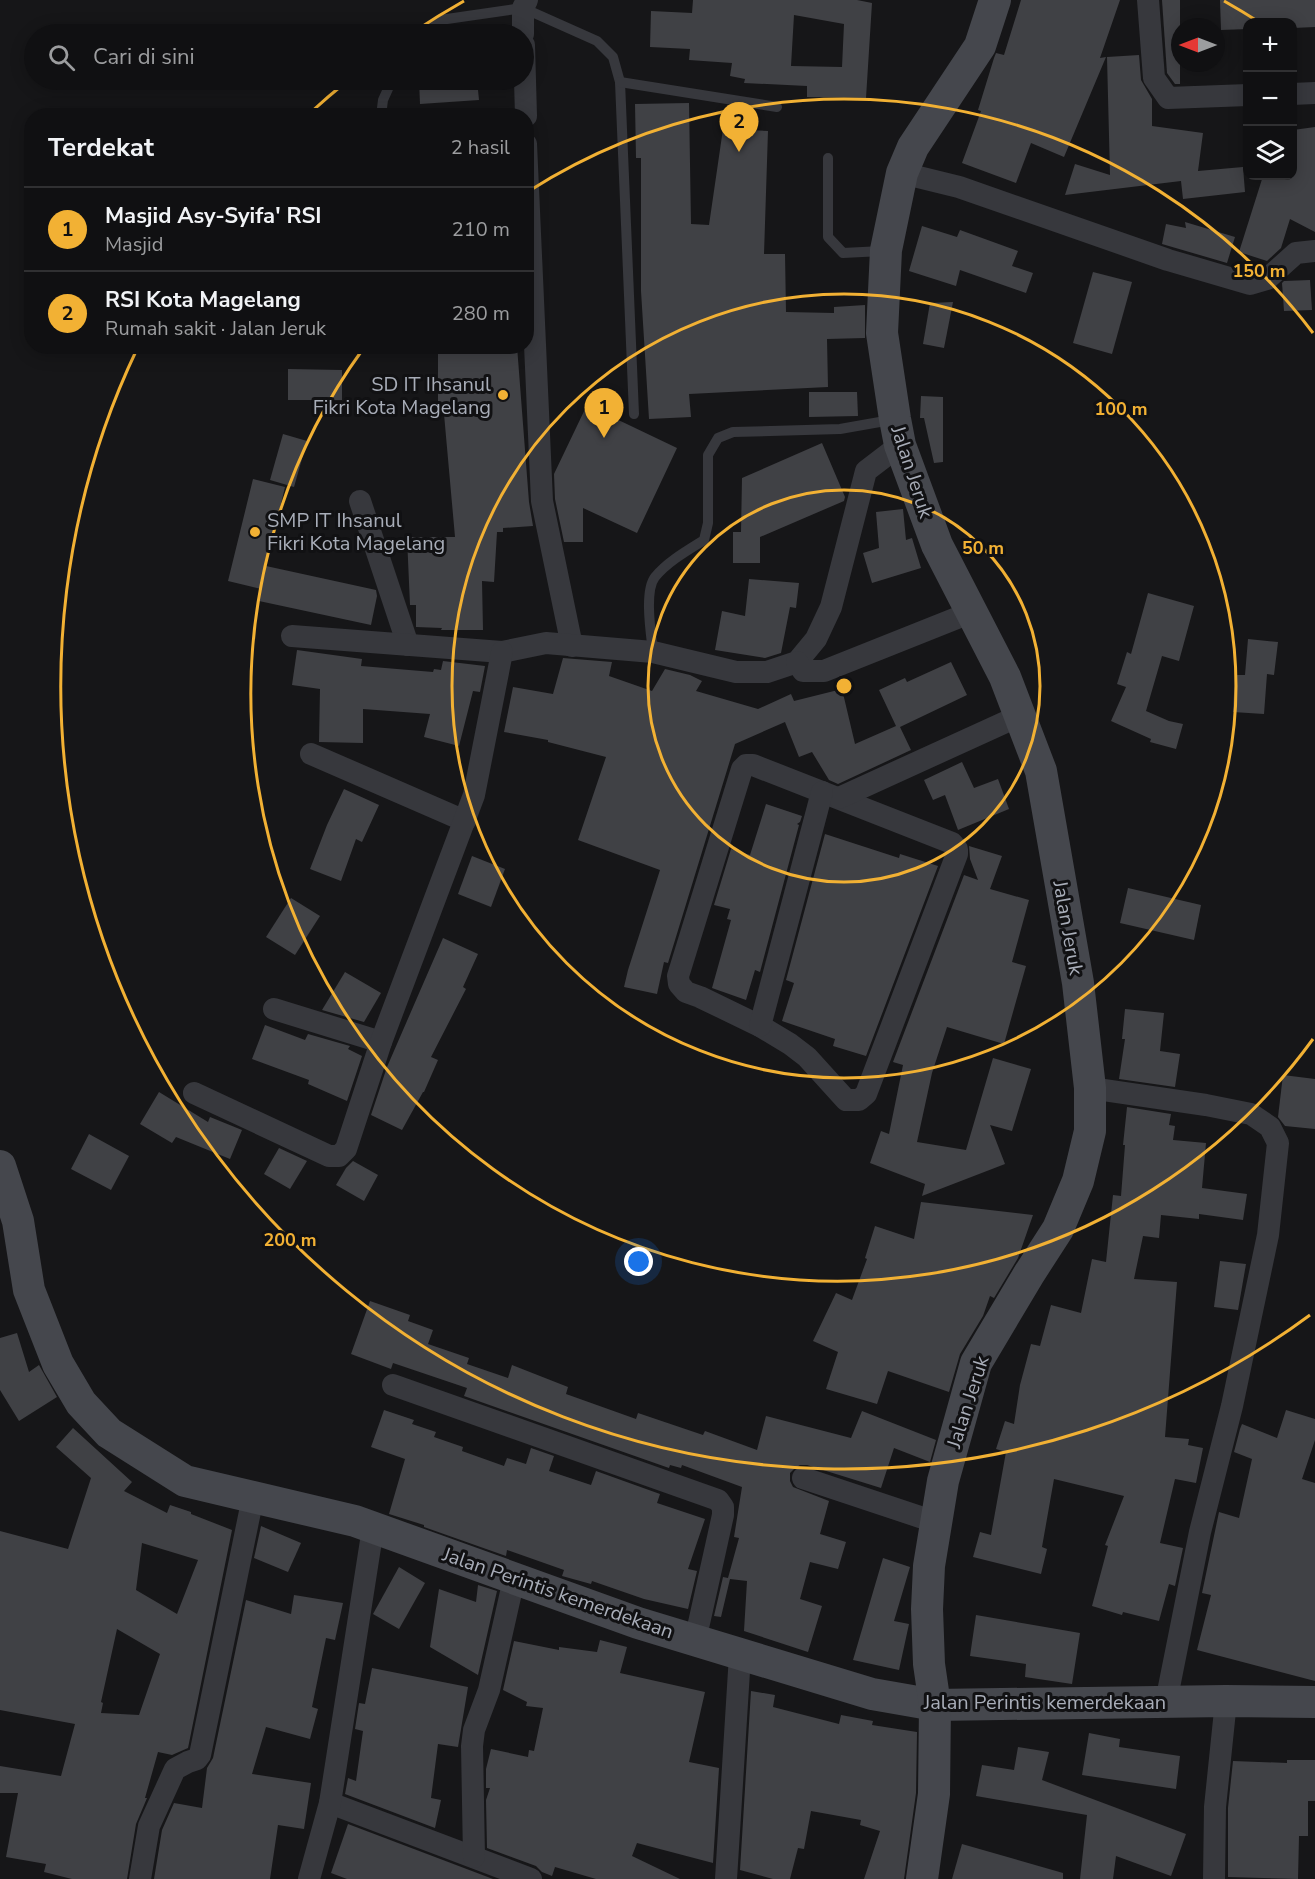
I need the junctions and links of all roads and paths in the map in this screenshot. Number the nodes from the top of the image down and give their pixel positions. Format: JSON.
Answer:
{"nodes":[{"id":1,"x":995,"y":0,"type":"edge"},
{"id":2,"x":1148,"y":0,"type":"edge"},
{"id":3,"x":525,"y":4,"type":"edge"},
{"id":4,"x":435,"y":24,"type":"edge"},
{"id":5,"x":524,"y":24,"type":"edge"},
{"id":6,"x":620,"y":82,"type":"junction"},
{"id":7,"x":388,"y":90,"type":"edge"},
{"id":8,"x":525,"y":90,"type":"edge"},
{"id":9,"x":1315,"y":93,"type":"edge"},
{"id":10,"x":1297,"y":94,"type":"edge"},
{"id":11,"x":1243,"y":95,"type":"edge"},
{"id":12,"x":777,"y":107,"type":"dead end"},
{"id":13,"x":382,"y":108,"type":"edge"},
{"id":14,"x":526,"y":108,"type":"edge"},
{"id":15,"x":828,"y":158,"type":"dead end"},
{"id":16,"x":902,"y":173,"type":"junction"},
{"id":17,"x":886,"y":250,"type":"junction"},
{"id":18,"x":1315,"y":251,"type":"edge"},
{"id":19,"x":534,"y":353,"type":"edge"},
{"id":20,"x":634,"y":414,"type":"dead end"},
{"id":21,"x":897,"y":432,"type":"junction"},
{"id":22,"x":360,"y":501,"type":"dead end"},
{"id":23,"x":972,"y":612,"type":"junction"},
{"id":24,"x":292,"y":636,"type":"dead end"},
{"id":25,"x":408,"y":645,"type":"junction"},
{"id":26,"x":572,"y":646,"type":"junction"},
{"id":27,"x":502,"y":652,"type":"junction"},
{"id":28,"x":653,"y":652,"type":"junction"},
{"id":29,"x":797,"y":662,"type":"junction"},
{"id":30,"x":1021,"y":715,"type":"junction"},
{"id":31,"x":311,"y":754,"type":"dead end"},
{"id":32,"x":831,"y":795,"type":"junction"},
{"id":33,"x":465,"y":821,"type":"junction"},
{"id":34,"x":274,"y":1009,"type":"dead end"},
{"id":35,"x":760,"y":1026,"type":"junction"},
{"id":36,"x":381,"y":1042,"type":"junction"},
{"id":37,"x":1089,"y":1088,"type":"junction"},
{"id":38,"x":194,"y":1093,"type":"dead end"},
{"id":39,"x":0,"y":1166,"type":"edge"},
{"id":40,"x":393,"y":1386,"type":"dead end"},
{"id":41,"x":803,"y":1478,"type":"dead end"},
{"id":42,"x":253,"y":1497,"type":"junction"},
{"id":43,"x":935,"y":1522,"type":"junction"},
{"id":44,"x":373,"y":1528,"type":"junction"},
{"id":45,"x":514,"y":1579,"type":"junction"},
{"id":46,"x":695,"y":1641,"type":"junction"},
{"id":47,"x":741,"y":1655,"type":"junction"},
{"id":48,"x":1226,"y":1701,"type":"junction"},
{"id":49,"x":1166,"y":1702,"type":"junction"},
{"id":50,"x":1315,"y":1702,"type":"edge"},
{"id":51,"x":935,"y":1705,"type":"junction"},
{"id":52,"x":330,"y":1803,"type":"junction"},
{"id":53,"x":474,"y":1857,"type":"junction"},
{"id":54,"x":140,"y":1879,"type":"edge"},
{"id":55,"x":309,"y":1879,"type":"edge"},
{"id":56,"x":531,"y":1879,"type":"edge"},
{"id":57,"x":726,"y":1879,"type":"edge"},
{"id":58,"x":922,"y":1879,"type":"edge"},
{"id":59,"x":1214,"y":1879,"type":"edge"}],
"edges":[{"from":1,"to":16,"type":"main road","name":"Jalan Jeruk"},
{"from":2,"to":11,"type":"street"},
{"from":3,"to":4,"type":"lane"},
{"from":3,"to":5,"type":"street"},
{"from":3,"to":6,"type":"lane"},
{"from":6,"to":12,"type":"lane"},
{"from":6,"to":20,"type":"lane"},
{"from":7,"to":13,"type":"lane"},
{"from":8,"to":14,"type":"street"},
{"from":9,"to":10,"type":"street"},
{"from":15,"to":17,"type":"lane"},
{"from":16,"to":17,"type":"main road","name":"Jalan Jeruk"},
{"from":16,"to":18,"type":"street"},
{"from":17,"to":21,"type":"main road","name":"Jalan Jeruk"},
{"from":19,"to":26,"type":"street"},
{"from":21,"to":23,"type":"main road","name":"Jalan Jeruk"},
{"from":21,"to":28,"type":"lane"},
{"from":21,"to":29,"type":"street"},
{"from":22,"to":25,"type":"street"},
{"from":23,"to":29,"type":"street"},
{"from":23,"to":30,"type":"main road","name":"Jalan Jeruk"},
{"from":24,"to":25,"type":"street"},
{"from":25,"to":27,"type":"street"},
{"from":26,"to":27,"type":"street"},
{"from":26,"to":28,"type":"street"},
{"from":27,"to":33,"type":"street"},
{"from":28,"to":29,"type":"street"},
{"from":30,"to":32,"type":"street"},
{"from":30,"to":37,"type":"main road","name":"Jalan Jeruk"},
{"from":31,"to":33,"type":"street"},
{"from":32,"to":35,"type":"street"},
{"from":32,"to":35,"type":"street"},
{"from":32,"to":35,"type":"street"},
{"from":33,"to":36,"type":"street"},
{"from":34,"to":36,"type":"street"},
{"from":36,"to":38,"type":"street"},
{"from":37,"to":43,"type":"main road","name":"Jalan Jeruk"},
{"from":37,"to":49,"type":"street"},
{"from":39,"to":42,"type":"main road","name":"Jalan Perintis kemerdekaan"},
{"from":40,"to":46,"type":"street"},
{"from":41,"to":43,"type":"street"},
{"from":42,"to":44,"type":"main road","name":"Jalan Perintis kemerdekaan"},
{"from":42,"to":54,"type":"street"},
{"from":43,"to":51,"type":"main road","name":"Jalan Jeruk"},
{"from":44,"to":45,"type":"main road","name":"Jalan Perintis kemerdekaan"},
{"from":44,"to":52,"type":"street"},
{"from":45,"to":46,"type":"main road","name":"Jalan Perintis kemerdekaan"},
{"from":45,"to":53,"type":"street"},
{"from":46,"to":47,"type":"main road","name":"Jalan Perintis kemerdekaan"},
{"from":47,"to":51,"type":"main road","name":"Jalan Perintis kemerdekaan"},
{"from":47,"to":57,"type":"street"},
{"from":48,"to":49,"type":"main road","name":"Jalan Perintis kemerdekaan"},
{"from":48,"to":50,"type":"main road","name":"Jalan Perintis kemerdekaan"},
{"from":48,"to":59,"type":"street"},
{"from":49,"to":51,"type":"main road","name":"Jalan Perintis kemerdekaan"},
{"from":51,"to":58,"type":"main road","name":"Jalan Jeruk"},
{"from":52,"to":53,"type":"street"},
{"from":52,"to":55,"type":"street"},
{"from":53,"to":56,"type":"street"}]}
